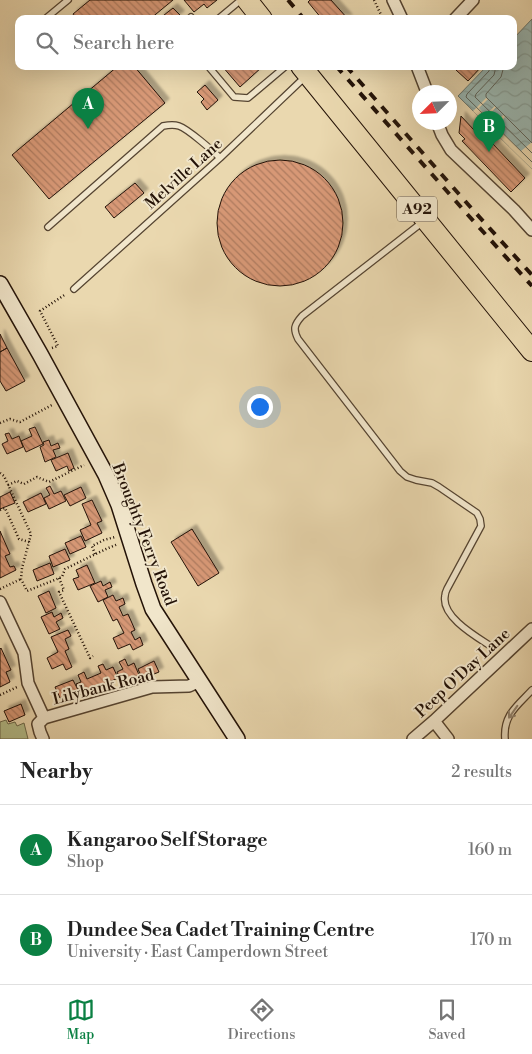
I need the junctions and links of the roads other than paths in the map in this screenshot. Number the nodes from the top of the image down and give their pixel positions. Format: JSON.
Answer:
{"nodes":[{"id":1,"x":68,"y":0,"type":"edge"},
{"id":2,"x":241,"y":0,"type":"edge"},
{"id":3,"x":246,"y":0,"type":"edge"},
{"id":4,"x":394,"y":0,"type":"edge"},
{"id":5,"x":473,"y":0,"type":"edge"},
{"id":6,"x":50,"y":15,"type":"edge"},
{"id":7,"x":223,"y":15,"type":"edge"},
{"id":8,"x":259,"y":15,"type":"edge"},
{"id":9,"x":400,"y":15,"type":"edge"},
{"id":10,"x":459,"y":15,"type":"edge"},
{"id":11,"x":211,"y":70,"type":"edge"},
{"id":12,"x":281,"y":70,"type":"edge"},
{"id":13,"x":304,"y":70,"type":"edge"},
{"id":14,"x":418,"y":70,"type":"edge"},
{"id":15,"x":424,"y":85,"type":"edge"},
{"id":16,"x":440,"y":130,"type":"edge"},
{"id":17,"x":220,"y":158,"type":"junction"},
{"id":18,"x":425,"y":220,"type":"junction"},
{"id":19,"x":48,"y":227,"type":"dead end"},
{"id":20,"x":532,"y":230,"type":"edge"},
{"id":21,"x":0,"y":285,"type":"edge"},
{"id":22,"x":74,"y":289,"type":"road end"},
{"id":23,"x":532,"y":352,"type":"edge"},
{"id":24,"x":0,"y":602,"type":"edge"},
{"id":25,"x":532,"y":629,"type":"edge"},
{"id":26,"x":492,"y":647,"type":"dead end"},
{"id":27,"x":200,"y":681,"type":"junction"},
{"id":28,"x":532,"y":690,"type":"edge"},
{"id":29,"x":44,"y":718,"type":"junction"},
{"id":30,"x":434,"y":721,"type":"junction"},
{"id":31,"x":43,"y":739,"type":"edge"},
{"id":32,"x":237,"y":739,"type":"edge"},
{"id":33,"x":413,"y":739,"type":"edge"},
{"id":34,"x":448,"y":739,"type":"edge"},
{"id":35,"x":506,"y":739,"type":"edge"}],
"edges":[{"from":1,"to":6,"type":"lane"},
{"from":2,"to":7,"type":"lane"},
{"from":3,"to":8,"type":"highway"},
{"from":4,"to":9,"type":"street"},
{"from":5,"to":10,"type":"street"},
{"from":11,"to":12,"type":"lane"},
{"from":13,"to":17,"type":"lane","name":"Melville Lane"},
{"from":13,"to":18,"type":"highway","number":"A92"},
{"from":14,"to":15,"type":"street"},
{"from":16,"to":20,"type":"street"},
{"from":17,"to":19,"type":"lane"},
{"from":17,"to":22,"type":"lane","name":"Melville Lane"},
{"from":18,"to":23,"type":"highway","number":"A92"},
{"from":18,"to":26,"type":"lane"},
{"from":21,"to":27,"type":"street","name":"Broughty Ferry Road"},
{"from":24,"to":29,"type":"street"},
{"from":25,"to":30,"type":"street","name":"Peep O'Day Lane"},
{"from":27,"to":29,"type":"street","name":"Lilybank Road"},
{"from":27,"to":32,"type":"street","name":"Broughty Ferry Road"},
{"from":28,"to":35,"type":"lane","one_way":true},
{"from":29,"to":31,"type":"street"},
{"from":30,"to":33,"type":"street","name":"Peep O'Day Lane"},
{"from":30,"to":34,"type":"street"}]}
